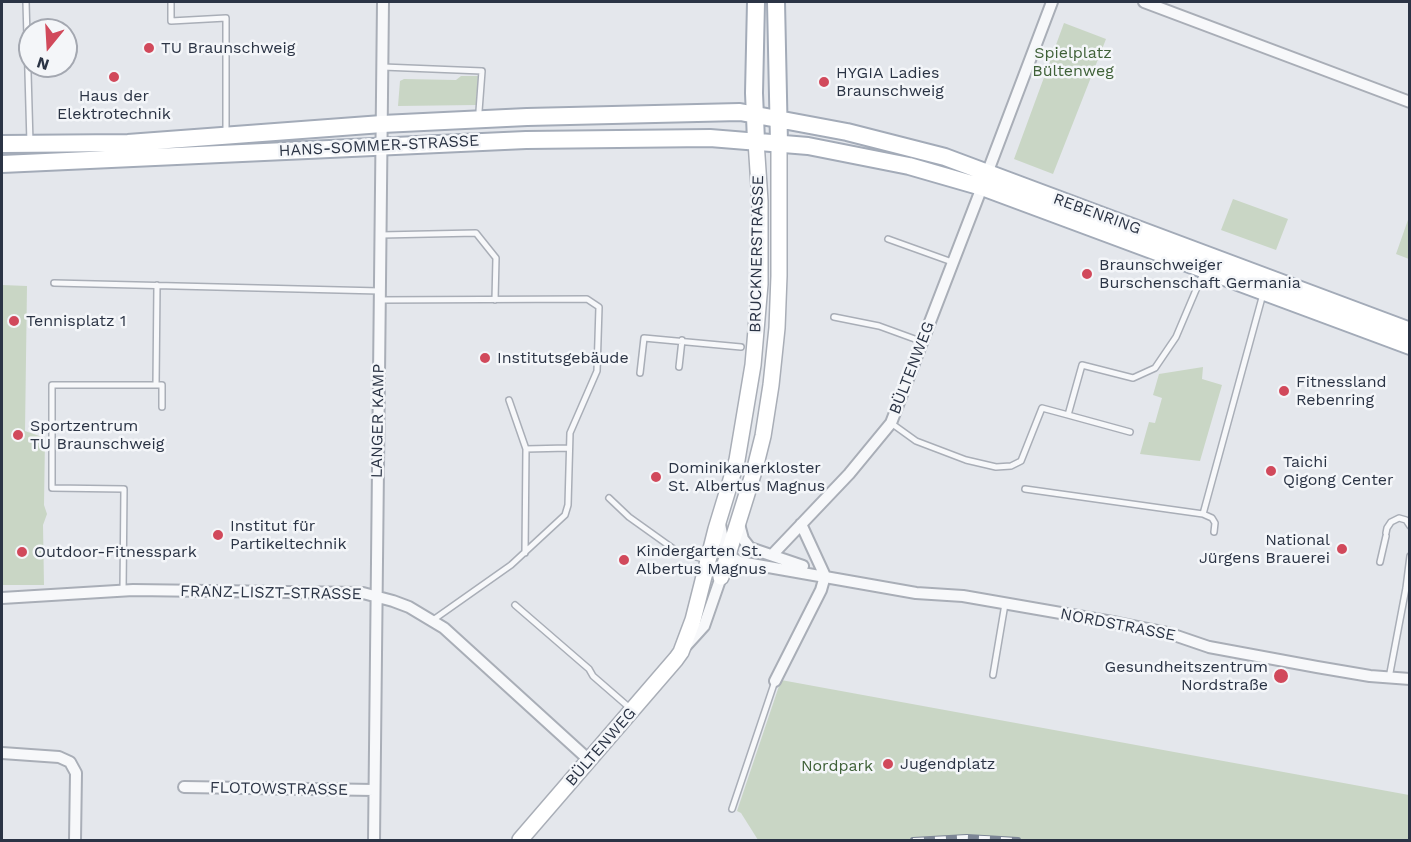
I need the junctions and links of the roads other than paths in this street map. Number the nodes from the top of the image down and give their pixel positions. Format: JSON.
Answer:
{"nodes":[{"id":1,"x":26,"y":2,"type":"edge"},
{"id":2,"x":171,"y":2,"type":"edge"},
{"id":3,"x":383,"y":2,"type":"edge"},
{"id":4,"x":756,"y":2,"type":"edge"},
{"id":5,"x":776,"y":2,"type":"edge"},
{"id":6,"x":1052,"y":2,"type":"edge"},
{"id":7,"x":1144,"y":2,"type":"edge"},
{"id":8,"x":27,"y":18,"type":"edge"},
{"id":9,"x":382,"y":67,"type":"junction"},
{"id":10,"x":29,"y":78,"type":"edge"},
{"id":11,"x":1410,"y":102,"type":"edge"},
{"id":12,"x":479,"y":111,"type":"dead end"},
{"id":13,"x":755,"y":114,"type":"junction"},
{"id":14,"x":778,"y":118,"type":"junction"},
{"id":15,"x":382,"y":124,"type":"junction"},
{"id":16,"x":226,"y":137,"type":"junction"},
{"id":17,"x":756,"y":141,"type":"junction"},
{"id":18,"x":779,"y":143,"type":"junction"},
{"id":19,"x":2,"y":144,"type":"edge"},
{"id":20,"x":30,"y":144,"type":"junction"},
{"id":21,"x":381,"y":146,"type":"junction"},
{"id":22,"x":2,"y":164,"type":"edge"},
{"id":23,"x":988,"y":171,"type":"junction"},
{"id":24,"x":982,"y":188,"type":"junction"},
{"id":25,"x":381,"y":235,"type":"junction"},
{"id":26,"x":888,"y":239,"type":"dead end"},
{"id":27,"x":952,"y":262,"type":"junction"},
{"id":28,"x":1205,"y":270,"type":"junction"},
{"id":29,"x":54,"y":283,"type":"dead end"},
{"id":30,"x":158,"y":285,"type":"junction"},
{"id":31,"x":1265,"y":285,"type":"junction"},
{"id":32,"x":380,"y":295,"type":"junction"},
{"id":33,"x":495,"y":300,"type":"junction"},
{"id":34,"x":834,"y":317,"type":"dead end"},
{"id":35,"x":1410,"y":331,"type":"edge"},
{"id":36,"x":682,"y":340,"type":"junction"},
{"id":37,"x":923,"y":342,"type":"junction"},
{"id":38,"x":1410,"y":346,"type":"edge"},
{"id":39,"x":741,"y":347,"type":"dead end"},
{"id":40,"x":679,"y":367,"type":"dead end"},
{"id":41,"x":640,"y":373,"type":"dead end"},
{"id":42,"x":156,"y":385,"type":"junction"},
{"id":43,"x":509,"y":400,"type":"dead end"},
{"id":44,"x":162,"y":407,"type":"dead end"},
{"id":45,"x":1068,"y":415,"type":"junction"},
{"id":46,"x":891,"y":423,"type":"junction"},
{"id":47,"x":1130,"y":432,"type":"dead end"},
{"id":48,"x":568,"y":448,"type":"junction"},
{"id":49,"x":526,"y":449,"type":"junction"},
{"id":50,"x":1025,"y":489,"type":"dead end"},
{"id":51,"x":609,"y":498,"type":"dead end"},
{"id":52,"x":721,"y":512,"type":"junction"},
{"id":53,"x":1203,"y":514,"type":"junction"},
{"id":54,"x":738,"y":521,"type":"junction"},
{"id":55,"x":801,"y":524,"type":"junction"},
{"id":56,"x":1410,"y":526,"type":"edge"},
{"id":57,"x":1214,"y":532,"type":"dead end"},
{"id":58,"x":750,"y":548,"type":"junction"},
{"id":59,"x":525,"y":553,"type":"junction"},
{"id":60,"x":731,"y":553,"type":"junction"},
{"id":61,"x":772,"y":555,"type":"junction"},
{"id":62,"x":1410,"y":556,"type":"edge"},
{"id":63,"x":708,"y":561,"type":"junction"},
{"id":64,"x":1380,"y":562,"type":"dead end"},
{"id":65,"x":825,"y":576,"type":"junction"},
{"id":66,"x":704,"y":577,"type":"junction"},
{"id":67,"x":721,"y":577,"type":"joint"},
{"id":68,"x":123,"y":591,"type":"junction"},
{"id":69,"x":1407,"y":592,"type":"edge"},
{"id":70,"x":376,"y":596,"type":"junction"},
{"id":71,"x":2,"y":598,"type":"edge"},
{"id":72,"x":1005,"y":604,"type":"junction"},
{"id":73,"x":515,"y":605,"type":"dead end"},
{"id":74,"x":433,"y":620,"type":"junction"},
{"id":75,"x":681,"y":652,"type":"junction"},
{"id":76,"x":993,"y":675,"type":"dead end"},
{"id":77,"x":1389,"y":678,"type":"junction"},
{"id":78,"x":1410,"y":679,"type":"edge"},
{"id":79,"x":775,"y":681,"type":"joint"},
{"id":80,"x":632,"y":711,"type":"junction"},
{"id":81,"x":2,"y":753,"type":"edge"},
{"id":82,"x":589,"y":760,"type":"junction"},
{"id":83,"x":184,"y":787,"type":"dead end"},
{"id":84,"x":374,"y":790,"type":"junction"},
{"id":85,"x":732,"y":809,"type":"dead end"},
{"id":86,"x":75,"y":840,"type":"edge"},
{"id":87,"x":374,"y":840,"type":"edge"},
{"id":88,"x":520,"y":840,"type":"edge"}],
"edges":[{"from":1,"to":8,"type":"lane"},
{"from":2,"to":16,"type":"lane"},
{"from":3,"to":9,"type":"street","name":"LANGER KAMP"},
{"from":4,"to":13,"type":"main road"},
{"from":5,"to":14,"type":"main road"},
{"from":6,"to":23,"type":"street"},
{"from":7,"to":11,"type":"street"},
{"from":9,"to":12,"type":"lane"},
{"from":9,"to":15,"type":"street","name":"LANGER KAMP"},
{"from":10,"to":20,"type":"lane"},
{"from":13,"to":14,"type":"main road","name":"HANS-SOMMER-STRASSE"},
{"from":13,"to":15,"type":"main road","name":"HANS-SOMMER-STRASSE"},
{"from":13,"to":17,"type":"main road"},
{"from":14,"to":18,"type":"main road"},
{"from":14,"to":23,"type":"main road","name":"REBENRING"},
{"from":15,"to":16,"type":"main road","name":"HANS-SOMMER-STRASSE"},
{"from":15,"to":21,"type":"street","name":"LANGER KAMP"},
{"from":16,"to":20,"type":"main road","name":"HANS-SOMMER-STRASSE"},
{"from":17,"to":18,"type":"main road","name":"HANS-SOMMER-STRASSE"},
{"from":17,"to":21,"type":"main road","name":"HANS-SOMMER-STRASSE"},
{"from":17,"to":52,"type":"main road","name":"BRUCKNERSTRASSE"},
{"from":18,"to":24,"type":"main road","name":"REBENRING"},
{"from":18,"to":54,"type":"main road","name":"BRUCKNERSTRASSE"},
{"from":19,"to":20,"type":"main road","name":"HANS-SOMMER-STRASSE"},
{"from":21,"to":22,"type":"main road","name":"HANS-SOMMER-STRASSE"},
{"from":21,"to":25,"type":"street","name":"LANGER KAMP"},
{"from":23,"to":31,"type":"main road","name":"REBENRING"},
{"from":24,"to":27,"type":"street","name":"BÜLTENWEG"},
{"from":24,"to":28,"type":"main road","name":"REBENRING"},
{"from":25,"to":32,"type":"street","name":"LANGER KAMP"},
{"from":25,"to":33,"type":"lane"},
{"from":26,"to":27,"type":"lane"},
{"from":27,"to":37,"type":"street","name":"BÜLTENWEG"},
{"from":28,"to":31,"type":"main road","name":"REBENRING"},
{"from":28,"to":45,"type":"lane"},
{"from":29,"to":30,"type":"lane"},
{"from":30,"to":32,"type":"lane"},
{"from":30,"to":42,"type":"lane"},
{"from":31,"to":35,"type":"main road","name":"REBENRING"},
{"from":31,"to":38,"type":"main road","name":"REBENRING"},
{"from":31,"to":53,"type":"lane"},
{"from":32,"to":33,"type":"lane"},
{"from":32,"to":70,"type":"street","name":"LANGER KAMP"},
{"from":33,"to":48,"type":"lane"},
{"from":34,"to":37,"type":"lane"},
{"from":36,"to":39,"type":"lane"},
{"from":36,"to":40,"type":"lane"},
{"from":36,"to":41,"type":"lane"},
{"from":37,"to":46,"type":"street","name":"BÜLTENWEG"},
{"from":42,"to":44,"type":"lane"},
{"from":42,"to":68,"type":"lane"},
{"from":43,"to":49,"type":"lane"},
{"from":45,"to":46,"type":"lane"},
{"from":45,"to":47,"type":"lane"},
{"from":46,"to":55,"type":"street","name":"BÜLTENWEG"},
{"from":48,"to":49,"type":"lane"},
{"from":48,"to":59,"type":"lane"},
{"from":49,"to":59,"type":"lane"},
{"from":50,"to":53,"type":"lane"},
{"from":51,"to":63,"type":"lane"},
{"from":52,"to":60,"type":"street"},
{"from":52,"to":63,"type":"main road","name":"BRUCKNERSTRASSE"},
{"from":53,"to":57,"type":"lane"},
{"from":54,"to":58,"type":"street"},
{"from":54,"to":60,"type":"main road","name":"BRUCKNERSTRASSE"},
{"from":55,"to":61,"type":"street","name":"BÜLTENWEG"},
{"from":55,"to":65,"type":"street"},
{"from":56,"to":64,"type":"lane"},
{"from":58,"to":60,"type":"street"},
{"from":58,"to":61,"type":"street","name":"NORDSTRASSE"},
{"from":59,"to":74,"type":"lane"},
{"from":60,"to":65,"type":"street","name":"NORDSTRASSE"},
{"from":60,"to":66,"type":"street","name":"BÜLTENWEG"},
{"from":60,"to":67,"type":"main road","name":"BÜLTENWEG"},
{"from":61,"to":65,"type":"street","name":"NORDSTRASSE"},
{"from":62,"to":69,"type":"lane"},
{"from":63,"to":66,"type":"main road","name":"BRUCKNERSTRASSE"},
{"from":65,"to":72,"type":"street","name":"NORDSTRASSE"},
{"from":65,"to":79,"type":"street"},
{"from":66,"to":75,"type":"main road","name":"BÜLTENWEG"},
{"from":67,"to":75,"type":"street","name":"BÜLTENWEG"},
{"from":68,"to":70,"type":"street","name":"FRANZ-LISZT-STRASSE"},
{"from":68,"to":71,"type":"street","name":"FRANZ-LISZT-STRASSE"},
{"from":69,"to":77,"type":"lane"},
{"from":70,"to":74,"type":"street","name":"FRANZ-LISZT-STRASSE"},
{"from":70,"to":84,"type":"street","name":"LANGER KAMP"},
{"from":72,"to":76,"type":"lane"},
{"from":72,"to":77,"type":"street","name":"NORDSTRASSE"},
{"from":73,"to":80,"type":"lane"},
{"from":74,"to":82,"type":"street","name":"FRANZ-LISZT-STRASSE"},
{"from":75,"to":80,"type":"main road","name":"BÜLTENWEG"},
{"from":77,"to":78,"type":"street","name":"NORDSTRASSE"},
{"from":79,"to":85,"type":"lane"},
{"from":80,"to":82,"type":"main road","name":"BÜLTENWEG"},
{"from":81,"to":86,"type":"street"},
{"from":82,"to":88,"type":"main road","name":"BÜLTENWEG"},
{"from":83,"to":84,"type":"street","name":"FLOTOWSTRASSE"},
{"from":84,"to":87,"type":"street","name":"LANGER KAMP"}]}
